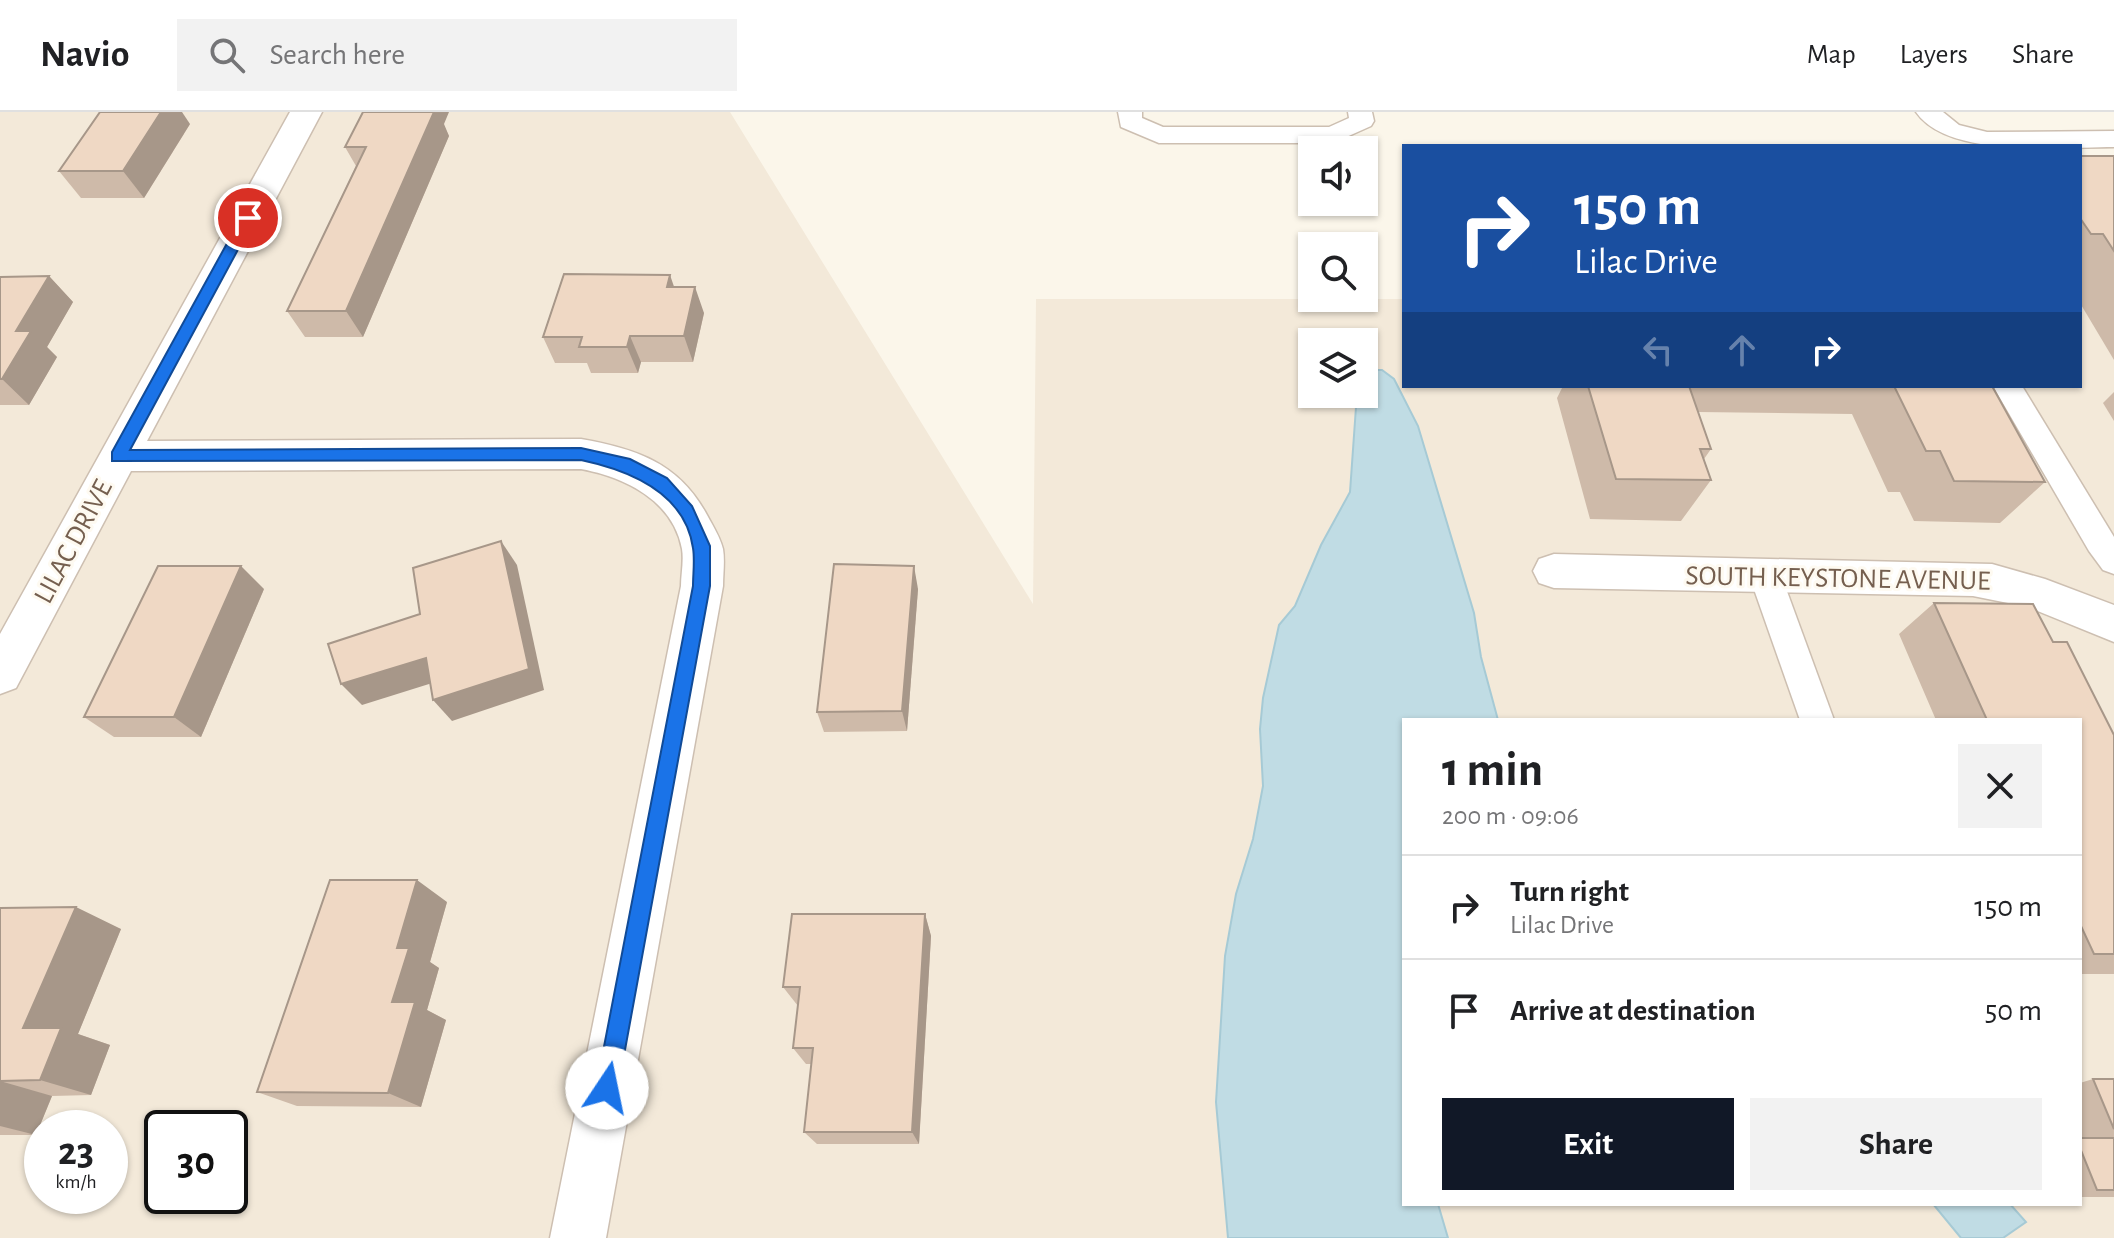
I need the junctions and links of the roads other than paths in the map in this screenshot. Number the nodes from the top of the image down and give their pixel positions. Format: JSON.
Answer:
{"nodes":[{"id":1,"x":306,"y":112,"type":"edge"},
{"id":2,"x":1130,"y":112,"type":"edge"},
{"id":3,"x":1360,"y":112,"type":"edge"},
{"id":4,"x":1928,"y":112,"type":"edge"},
{"id":5,"x":2114,"y":139,"type":"edge"},
{"id":6,"x":2008,"y":388,"type":"edge"},
{"id":7,"x":118,"y":456,"type":"junction"},
{"id":8,"x":2114,"y":561,"type":"edge"},
{"id":9,"x":1554,"y":571,"type":"dead end"},
{"id":10,"x":1765,"y":575,"type":"junction"},
{"id":11,"x":2114,"y":624,"type":"edge"},
{"id":12,"x":0,"y":675,"type":"edge"},
{"id":13,"x":1816,"y":718,"type":"edge"},
{"id":14,"x":578,"y":1238,"type":"edge"}],
"edges":[{"from":1,"to":7,"type":"street","name":"LILAC DRIVE"},
{"from":2,"to":3,"type":"lane"},
{"from":4,"to":5,"type":"lane"},
{"from":6,"to":8,"type":"lane"},
{"from":7,"to":12,"type":"street","name":"LILAC DRIVE"},
{"from":7,"to":14,"type":"street"},
{"from":9,"to":10,"type":"street","name":"SOUTH KEYSTONE AVENUE"},
{"from":10,"to":11,"type":"street","name":"SOUTH KEYSTONE AVENUE"},
{"from":10,"to":13,"type":"lane"}]}
